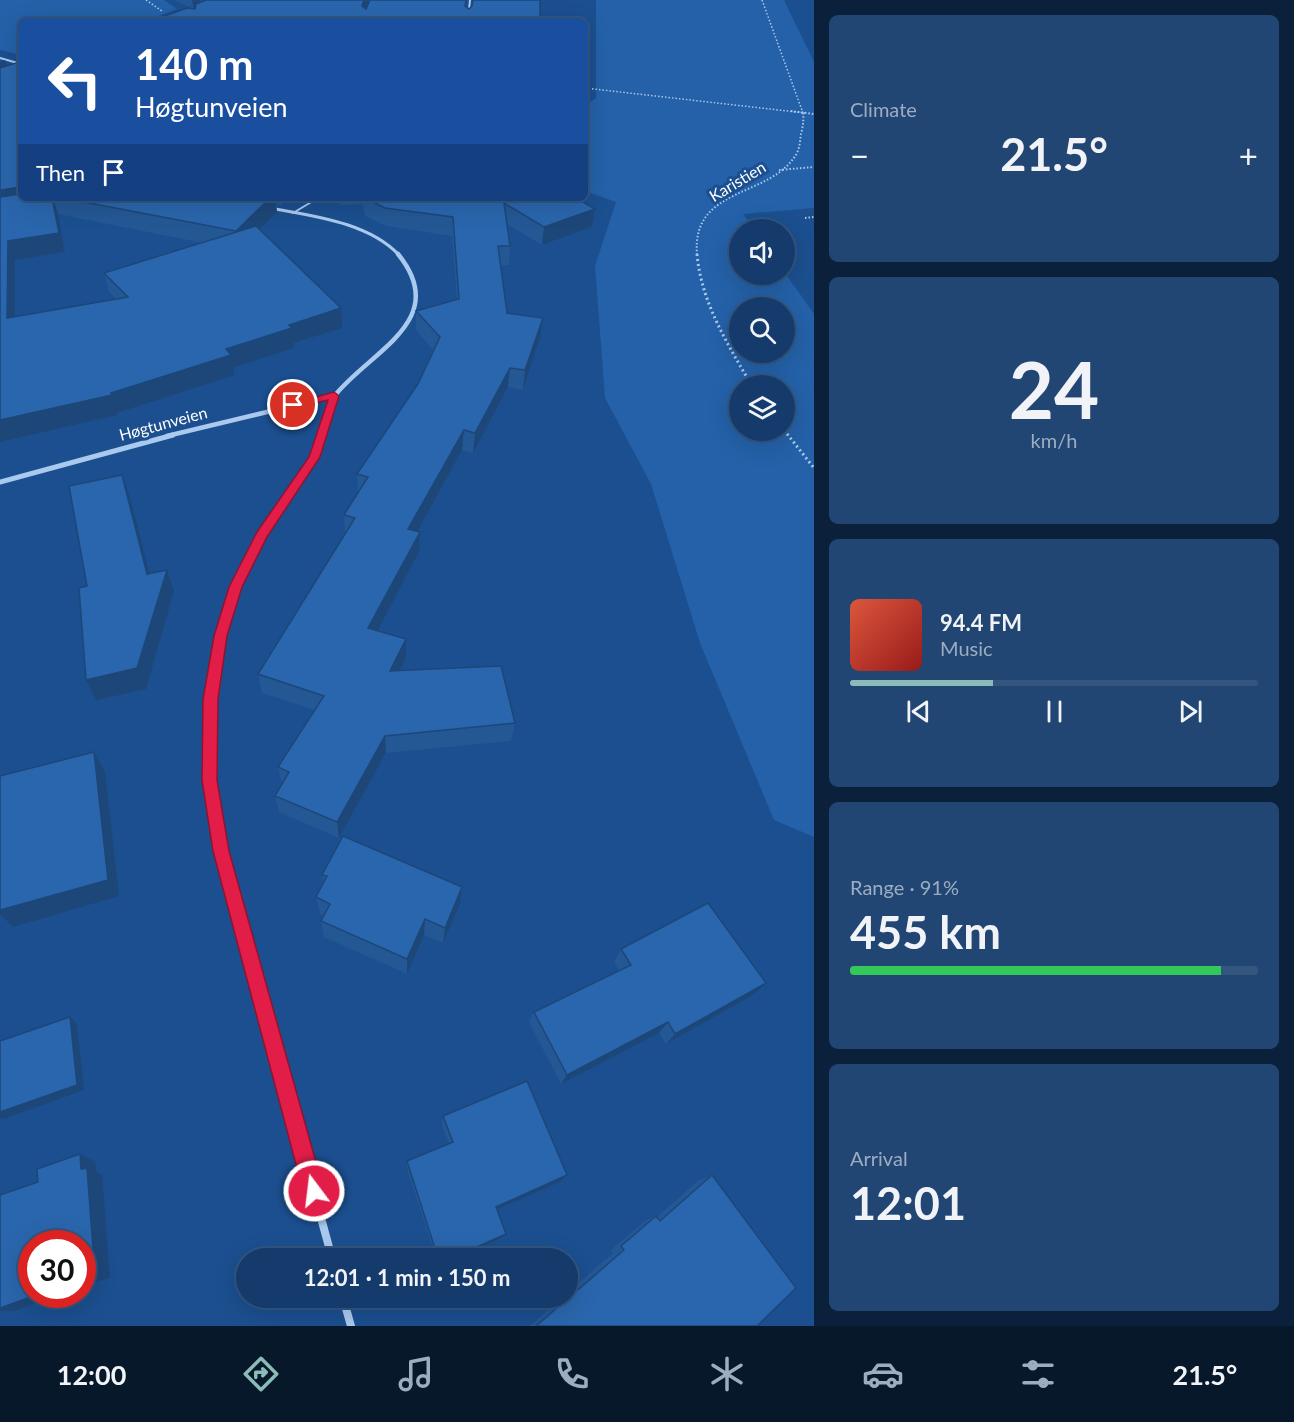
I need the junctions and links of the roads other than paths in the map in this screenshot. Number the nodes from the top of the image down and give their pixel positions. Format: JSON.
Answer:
{"nodes":[{"id":1,"x":470,"y":0,"type":"edge"},
{"id":2,"x":468,"y":18,"type":"edge"},
{"id":3,"x":0,"y":58,"type":"edge"},
{"id":4,"x":18,"y":63,"type":"edge"},
{"id":5,"x":313,"y":201,"type":"edge"},
{"id":6,"x":263,"y":207,"type":"edge"},
{"id":7,"x":293,"y":213,"type":"junction"},
{"id":8,"x":334,"y":396,"type":"junction"},
{"id":9,"x":0,"y":482,"type":"edge"},
{"id":10,"x":329,"y":1248,"type":"edge"},
{"id":11,"x":346,"y":1308,"type":"edge"},
{"id":12,"x":351,"y":1326,"type":"edge"}],
"edges":[{"from":1,"to":2,"type":"street"},
{"from":3,"to":4,"type":"street"},
{"from":5,"to":7,"type":"lane"},
{"from":6,"to":7,"type":"street"},
{"from":7,"to":8,"type":"street"},
{"from":8,"to":9,"type":"street","name":"Høgtunveien"},
{"from":8,"to":10,"type":"street"},
{"from":11,"to":12,"type":"street"}]}
